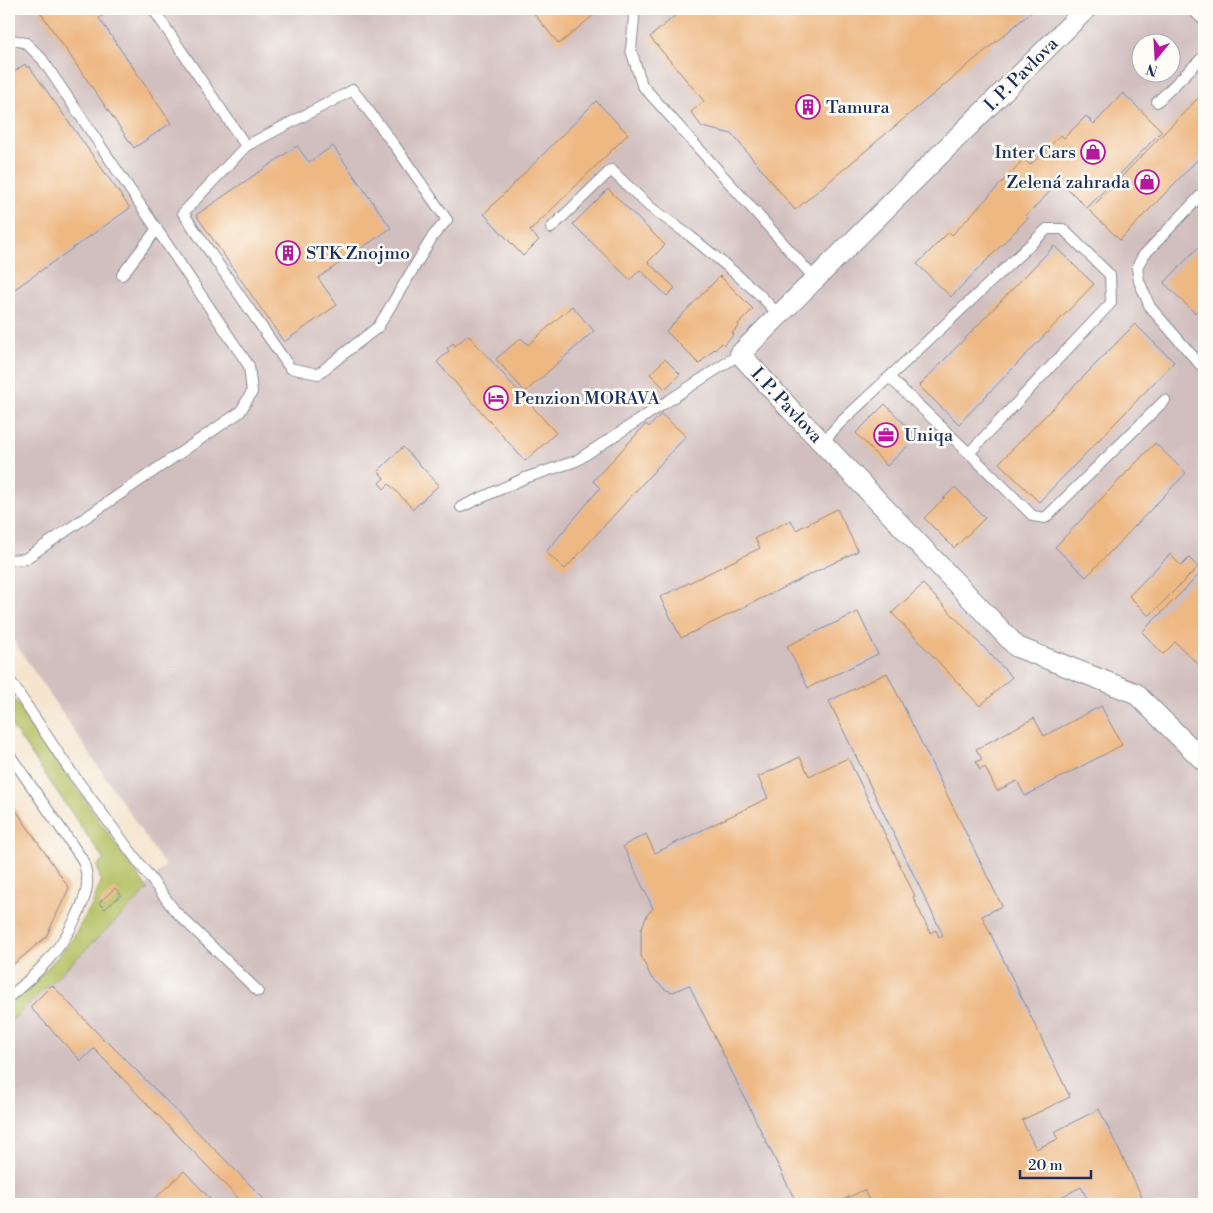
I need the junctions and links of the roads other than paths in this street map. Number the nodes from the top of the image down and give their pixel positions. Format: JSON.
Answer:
{"nodes":[{"id":1,"x":153,"y":9,"type":"edge"},
{"id":2,"x":632,"y":9,"type":"edge"},
{"id":3,"x":1086,"y":9,"type":"edge"},
{"id":4,"x":1199,"y":9,"type":"edge"},
{"id":5,"x":1204,"y":14,"type":"edge"},
{"id":6,"x":9,"y":39,"type":"edge"},
{"id":7,"x":1204,"y":56,"type":"edge"},
{"id":8,"x":1158,"y":102,"type":"dead end"},
{"id":9,"x":246,"y":146,"type":"junction"},
{"id":10,"x":1204,"y":192,"type":"edge"},
{"id":11,"x":551,"y":228,"type":"dead end"},
{"id":12,"x":157,"y":229,"type":"junction"},
{"id":13,"x":122,"y":275,"type":"dead end"},
{"id":14,"x":815,"y":279,"type":"junction"},
{"id":15,"x":779,"y":315,"type":"junction"},
{"id":16,"x":740,"y":354,"type":"junction"},
{"id":17,"x":1204,"y":368,"type":"edge"},
{"id":18,"x":889,"y":377,"type":"junction"},
{"id":19,"x":1165,"y":400,"type":"dead end"},
{"id":20,"x":822,"y":442,"type":"junction"},
{"id":21,"x":969,"y":453,"type":"junction"},
{"id":22,"x":461,"y":507,"type":"dead end"},
{"id":23,"x":9,"y":560,"type":"edge"},
{"id":24,"x":9,"y":679,"type":"edge"},
{"id":25,"x":9,"y":754,"type":"edge"},
{"id":26,"x":1204,"y":760,"type":"edge"},
{"id":27,"x":258,"y":991,"type":"dead end"},
{"id":28,"x":9,"y":997,"type":"edge"}],
"edges":[{"from":1,"to":9,"type":"lane"},
{"from":2,"to":14,"type":"lane"},
{"from":3,"to":14,"type":"street","name":"I. P. Pavlova"},
{"from":4,"to":5,"type":"street"},
{"from":6,"to":12,"type":"lane"},
{"from":7,"to":8,"type":"lane"},
{"from":9,"to":9,"type":"lane"},
{"from":10,"to":17,"type":"lane"},
{"from":11,"to":15,"type":"lane"},
{"from":12,"to":13,"type":"lane"},
{"from":12,"to":23,"type":"lane"},
{"from":14,"to":15,"type":"street","name":"I. P. Pavlova"},
{"from":15,"to":16,"type":"street","name":"I. P. Pavlova"},
{"from":16,"to":20,"type":"street","name":"I. P. Pavlova"},
{"from":16,"to":22,"type":"lane"},
{"from":18,"to":20,"type":"lane"},
{"from":18,"to":21,"type":"lane"},
{"from":18,"to":21,"type":"lane"},
{"from":19,"to":21,"type":"lane"},
{"from":20,"to":26,"type":"street","name":"I. P. Pavlova"},
{"from":24,"to":27,"type":"lane"},
{"from":25,"to":28,"type":"lane"}]}
